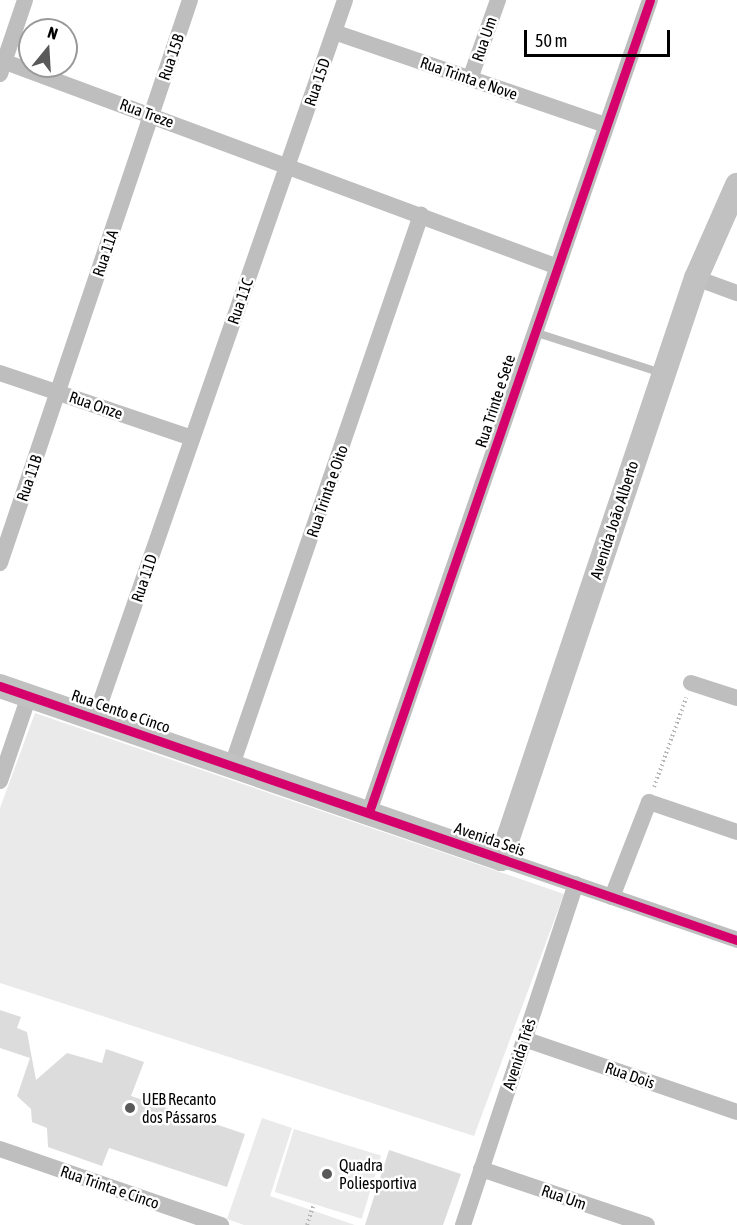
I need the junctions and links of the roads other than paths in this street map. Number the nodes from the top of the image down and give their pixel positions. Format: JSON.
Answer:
{"nodes":[{"id":1,"x":26,"y":0,"type":"edge"},
{"id":2,"x":190,"y":0,"type":"edge"},
{"id":3,"x":345,"y":0,"type":"edge"},
{"id":4,"x":498,"y":0,"type":"edge"},
{"id":5,"x":650,"y":0,"type":"edge"},
{"id":6,"x":334,"y":32,"type":"junction"},
{"id":7,"x":1,"y":65,"type":"edge"},
{"id":8,"x":470,"y":78,"type":"junction"},
{"id":9,"x":152,"y":114,"type":"junction"},
{"id":10,"x":605,"y":125,"type":"junction"},
{"id":11,"x":289,"y":164,"type":"junction"},
{"id":12,"x":737,"y":185,"type":"edge"},
{"id":13,"x":421,"y":216,"type":"junction"},
{"id":14,"x":555,"y":266,"type":"junction"},
{"id":15,"x":696,"y":278,"type":"junction"},
{"id":16,"x":737,"y":293,"type":"edge"},
{"id":17,"x":533,"y":332,"type":"junction"},
{"id":18,"x":0,"y":373,"type":"edge"},
{"id":19,"x":663,"y":373,"type":"junction"},
{"id":20,"x":58,"y":393,"type":"junction"},
{"id":21,"x":192,"y":438,"type":"junction"},
{"id":22,"x":0,"y":563,"type":"edge"},
{"id":23,"x":691,"y":683,"type":"road end"},
{"id":24,"x":0,"y":686,"type":"edge"},
{"id":25,"x":29,"y":696,"type":"junction"},
{"id":26,"x":737,"y":698,"type":"edge"},
{"id":27,"x":95,"y":718,"type":"junction"},
{"id":28,"x":232,"y":765,"type":"junction"},
{"id":29,"x":0,"y":781,"type":"edge"},
{"id":30,"x":369,"y":812,"type":"junction"},
{"id":31,"x":737,"y":832,"type":"edge"},
{"id":32,"x":501,"y":859,"type":"junction"},
{"id":33,"x":576,"y":884,"type":"junction"},
{"id":34,"x":612,"y":897,"type":"junction"},
{"id":35,"x":737,"y":940,"type":"edge"},
{"id":36,"x":524,"y":1039,"type":"junction"},
{"id":37,"x":737,"y":1112,"type":"edge"},
{"id":38,"x":0,"y":1149,"type":"edge"},
{"id":39,"x":481,"y":1169,"type":"junction"},
{"id":40,"x":221,"y":1225,"type":"edge"},
{"id":41,"x":463,"y":1225,"type":"edge"},
{"id":42,"x":647,"y":1225,"type":"edge"}],
"edges":[{"from":1,"to":7,"type":"street"},
{"from":2,"to":9,"type":"street","name":"Rua 15B"},
{"from":3,"to":6,"type":"street","name":"Rua 15D"},
{"from":4,"to":8,"type":"street","name":"Rua Um"},
{"from":5,"to":10,"type":"street","name":"Rua Trinte e Sete"},
{"from":6,"to":8,"type":"street","name":"Rua Trinta e Nove"},
{"from":6,"to":11,"type":"street","name":"Rua 15D"},
{"from":7,"to":9,"type":"street","name":"Rua Treze"},
{"from":8,"to":10,"type":"street","name":"Rua Trinta e Nove"},
{"from":9,"to":11,"type":"street","name":"Rua Treze"},
{"from":9,"to":20,"type":"street","name":"Rua 11A"},
{"from":10,"to":14,"type":"street","name":"Rua Trinte e Sete"},
{"from":11,"to":13,"type":"street"},
{"from":11,"to":21,"type":"street","name":"Rua 11C"},
{"from":12,"to":15,"type":"street","name":"Avenida João Alberto"},
{"from":13,"to":14,"type":"street"},
{"from":13,"to":28,"type":"street","name":"Rua Trinta e Oito"},
{"from":14,"to":17,"type":"street","name":"Rua Trinte e Sete"},
{"from":15,"to":16,"type":"street"},
{"from":15,"to":19,"type":"street","name":"Avenida João Alberto"},
{"from":17,"to":19,"type":"lane"},
{"from":17,"to":30,"type":"street","name":"Rua Trinte e Sete"},
{"from":18,"to":20,"type":"street","name":"Rua Onze"},
{"from":19,"to":32,"type":"street","name":"Avenida João Alberto"},
{"from":20,"to":21,"type":"street","name":"Rua Onze"},
{"from":20,"to":22,"type":"street","name":"Rua 11B"},
{"from":21,"to":27,"type":"street","name":"Rua 11D"},
{"from":23,"to":26,"type":"street"},
{"from":24,"to":25,"type":"street","name":"Rua Cento e Cinco"},
{"from":25,"to":27,"type":"street","name":"Rua Cento e Cinco"},
{"from":25,"to":29,"type":"street"},
{"from":27,"to":28,"type":"street","name":"Rua Cento e Cinco"},
{"from":28,"to":30,"type":"street","name":"Avenida Seis"},
{"from":30,"to":32,"type":"street","name":"Avenida Seis"},
{"from":31,"to":34,"type":"street"},
{"from":32,"to":33,"type":"street","name":"Avenida Seis"},
{"from":33,"to":34,"type":"street","name":"Avenida Seis"},
{"from":33,"to":36,"type":"street","name":"Avenida Três"},
{"from":34,"to":35,"type":"street","name":"Avenida Seis"},
{"from":36,"to":37,"type":"street","name":"Rua Dois"},
{"from":36,"to":39,"type":"street","name":"Avenida Três"},
{"from":38,"to":40,"type":"street","name":"Rua Trinta e Cinco"},
{"from":39,"to":41,"type":"street","name":"Avenida Três"},
{"from":39,"to":42,"type":"street","name":"Rua Um"}]}
